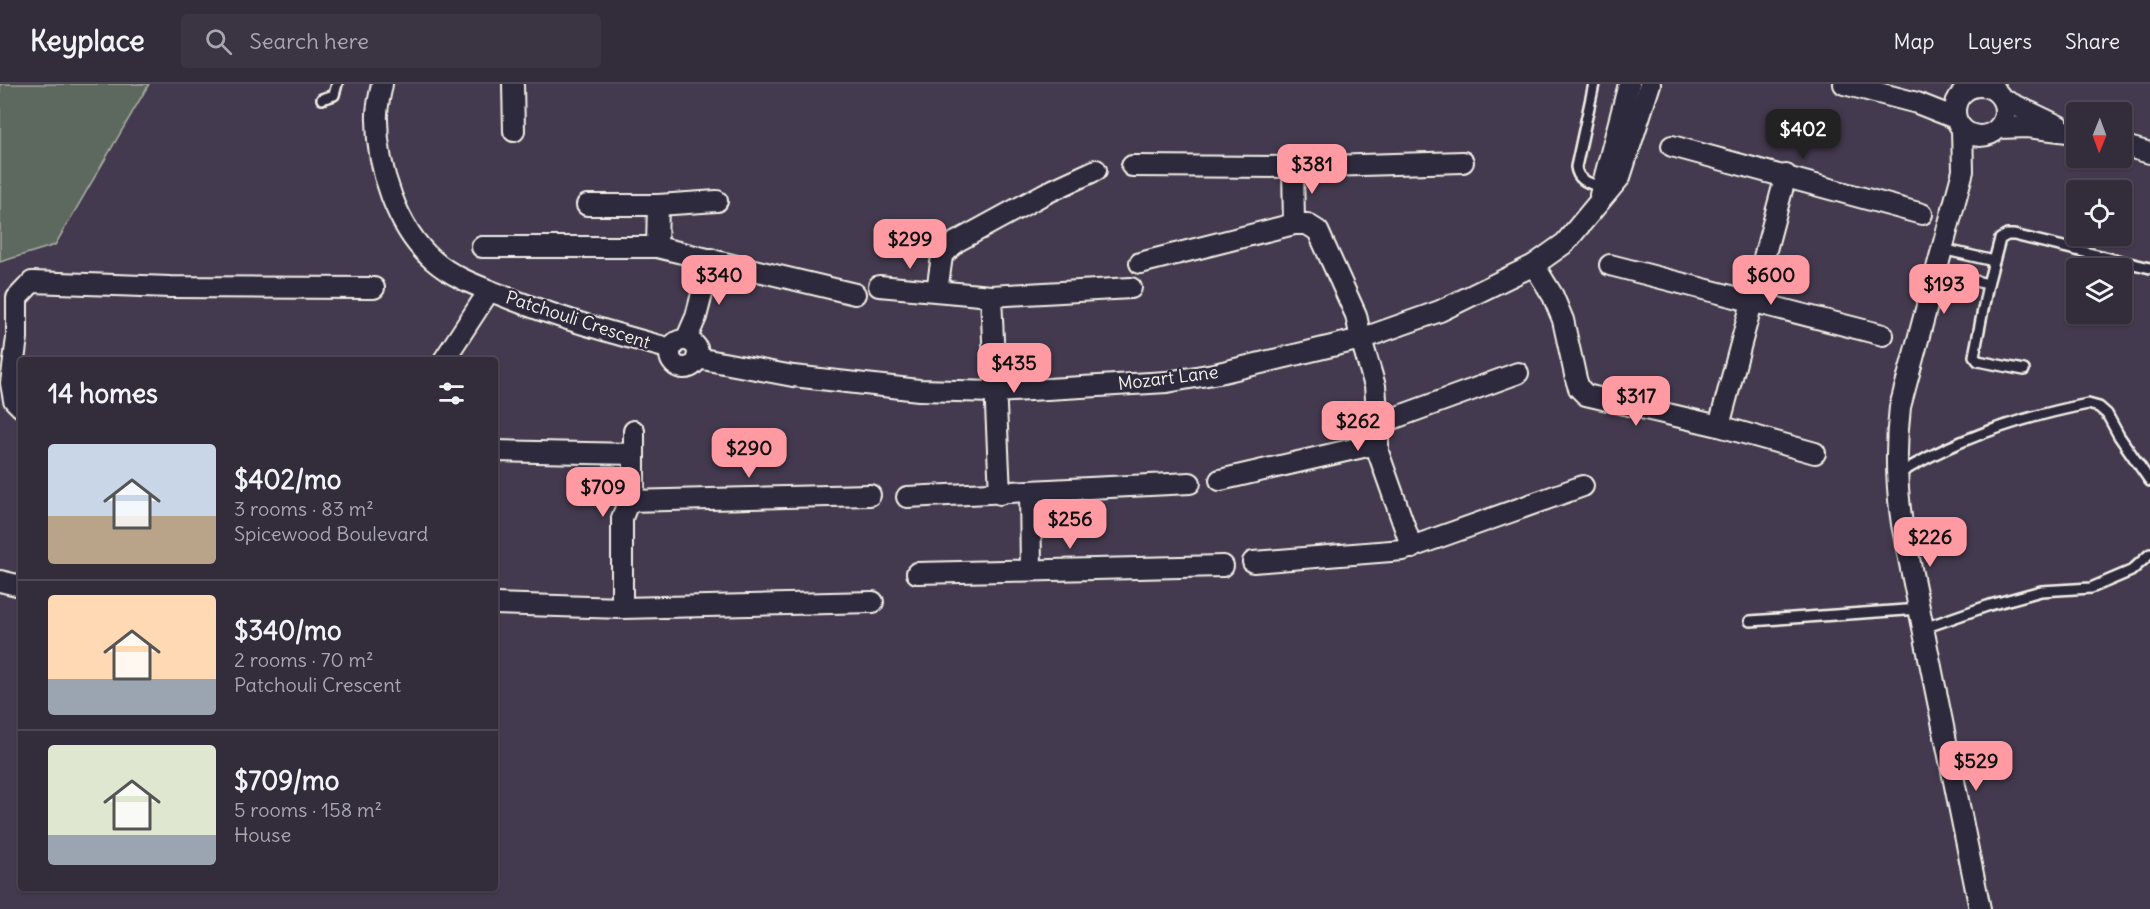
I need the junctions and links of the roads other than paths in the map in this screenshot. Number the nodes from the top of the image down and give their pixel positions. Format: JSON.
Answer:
{"nodes":[{"id":1,"x":337,"y":84,"type":"edge"},
{"id":2,"x":382,"y":84,"type":"edge"},
{"id":3,"x":513,"y":84,"type":"edge"},
{"id":4,"x":1594,"y":84,"type":"edge"},
{"id":5,"x":1629,"y":84,"type":"edge"},
{"id":6,"x":1650,"y":84,"type":"edge"},
{"id":7,"x":1844,"y":84,"type":"edge"},
{"id":8,"x":1949,"y":84,"type":"edge"},
{"id":9,"x":1969,"y":88,"type":"junction"},
{"id":10,"x":322,"y":99,"type":"dead end"},
{"id":11,"x":2002,"y":99,"type":"junction"},
{"id":12,"x":1958,"y":124,"type":"junction"},
{"id":13,"x":2066,"y":130,"type":"edge"},
{"id":14,"x":514,"y":131,"type":"dead end"},
{"id":15,"x":2066,"y":131,"type":"edge"},
{"id":16,"x":1993,"y":132,"type":"junction"},
{"id":17,"x":1672,"y":146,"type":"dead end"},
{"id":18,"x":2132,"y":148,"type":"edge"},
{"id":19,"x":2150,"y":153,"type":"edge"},
{"id":20,"x":1463,"y":162,"type":"dead end"},
{"id":21,"x":1132,"y":166,"type":"dead end"},
{"id":22,"x":1293,"y":166,"type":"junction"},
{"id":23,"x":1096,"y":170,"type":"dead end"},
{"id":24,"x":1963,"y":171,"type":"junction"},
{"id":25,"x":1786,"y":175,"type":"junction"},
{"id":26,"x":1600,"y":196,"type":"junction"},
{"id":27,"x":717,"y":201,"type":"dead end"},
{"id":28,"x":658,"y":204,"type":"junction"},
{"id":29,"x":587,"y":205,"type":"dead end"},
{"id":30,"x":1922,"y":214,"type":"dead end"},
{"id":31,"x":1294,"y":224,"type":"junction"},
{"id":32,"x":482,"y":247,"type":"dead end"},
{"id":33,"x":657,"y":247,"type":"junction"},
{"id":34,"x":1942,"y":249,"type":"junction"},
{"id":35,"x":711,"y":259,"type":"junction"},
{"id":36,"x":1994,"y":261,"type":"junction"},
{"id":37,"x":1140,"y":263,"type":"dead end"},
{"id":38,"x":1534,"y":265,"type":"junction"},
{"id":39,"x":1610,"y":265,"type":"dead end"},
{"id":40,"x":2150,"y":268,"type":"edge"},
{"id":41,"x":1936,"y":272,"type":"junction"},
{"id":42,"x":1988,"y":284,"type":"junction"},
{"id":43,"x":879,"y":286,"type":"dead end"},
{"id":44,"x":374,"y":288,"type":"dead end"},
{"id":45,"x":1131,"y":288,"type":"dead end"},
{"id":46,"x":489,"y":291,"type":"junction"},
{"id":47,"x":937,"y":291,"type":"junction"},
{"id":48,"x":855,"y":294,"type":"dead end"},
{"id":49,"x":991,"y":296,"type":"junction"},
{"id":50,"x":1753,"y":301,"type":"junction"},
{"id":51,"x":8,"y":318,"type":"edge"},
{"id":52,"x":1883,"y":335,"type":"dead end"},
{"id":53,"x":1361,"y":339,"type":"junction"},
{"id":54,"x":678,"y":344,"type":"junction"},
{"id":55,"x":446,"y":357,"type":"edge"},
{"id":56,"x":2024,"y":370,"type":"dead end"},
{"id":57,"x":1518,"y":373,"type":"dead end"},
{"id":58,"x":995,"y":392,"type":"junction"},
{"id":59,"x":18,"y":404,"type":"edge"},
{"id":60,"x":1378,"y":424,"type":"junction"},
{"id":61,"x":1719,"y":426,"type":"junction"},
{"id":62,"x":634,"y":431,"type":"dead end"},
{"id":63,"x":1376,"y":444,"type":"junction"},
{"id":64,"x":498,"y":451,"type":"edge"},
{"id":65,"x":1815,"y":453,"type":"dead end"},
{"id":66,"x":634,"y":454,"type":"junction"},
{"id":67,"x":1896,"y":475,"type":"junction"},
{"id":68,"x":1220,"y":480,"type":"dead end"},
{"id":69,"x":2150,"y":481,"type":"edge"},
{"id":70,"x":1190,"y":483,"type":"dead end"},
{"id":71,"x":1583,"y":486,"type":"dead end"},
{"id":72,"x":1030,"y":493,"type":"junction"},
{"id":73,"x":1000,"y":494,"type":"junction"},
{"id":74,"x":870,"y":495,"type":"dead end"},
{"id":75,"x":907,"y":497,"type":"dead end"},
{"id":76,"x":628,"y":501,"type":"junction"},
{"id":77,"x":1412,"y":548,"type":"junction"},
{"id":78,"x":2150,"y":554,"type":"edge"},
{"id":79,"x":1252,"y":562,"type":"dead end"},
{"id":80,"x":1223,"y":566,"type":"dead end"},
{"id":81,"x":1031,"y":569,"type":"junction"},
{"id":82,"x":917,"y":573,"type":"dead end"},
{"id":83,"x":0,"y":581,"type":"edge"},
{"id":84,"x":18,"y":585,"type":"edge"},
{"id":85,"x":873,"y":602,"type":"dead end"},
{"id":86,"x":498,"y":604,"type":"edge"},
{"id":87,"x":622,"y":608,"type":"junction"},
{"id":88,"x":1922,"y":619,"type":"junction"},
{"id":89,"x":1750,"y":621,"type":"dead end"},
{"id":90,"x":1980,"y":909,"type":"edge"}],
"edges":[{"from":1,"to":10,"type":"lane"},
{"from":2,"to":46,"type":"street","name":"Patchouli Crescent"},
{"from":3,"to":14,"type":"street"},
{"from":4,"to":26,"type":"lane"},
{"from":5,"to":26,"type":"street","name":"Mozart Lane"},
{"from":6,"to":26,"type":"street","name":"Mozart Lane"},
{"from":7,"to":12,"type":"street"},
{"from":8,"to":9,"type":"street"},
{"from":9,"to":11,"type":"street"},
{"from":9,"to":12,"type":"street"},
{"from":11,"to":13,"type":"street"},
{"from":11,"to":16,"type":"street"},
{"from":12,"to":16,"type":"street"},
{"from":12,"to":24,"type":"street"},
{"from":15,"to":16,"type":"street"},
{"from":16,"to":24,"type":"street"},
{"from":17,"to":25,"type":"street"},
{"from":18,"to":19,"type":"street"},
{"from":20,"to":22,"type":"street"},
{"from":21,"to":22,"type":"street"},
{"from":22,"to":31,"type":"street"},
{"from":23,"to":47,"type":"street"},
{"from":24,"to":34,"type":"street"},
{"from":25,"to":30,"type":"street"},
{"from":25,"to":50,"type":"street"},
{"from":26,"to":38,"type":"street","name":"Mozart Lane"},
{"from":27,"to":28,"type":"street"},
{"from":28,"to":29,"type":"street"},
{"from":28,"to":33,"type":"street"},
{"from":31,"to":37,"type":"street"},
{"from":31,"to":53,"type":"street"},
{"from":32,"to":33,"type":"street"},
{"from":33,"to":35,"type":"street"},
{"from":34,"to":36,"type":"lane"},
{"from":34,"to":41,"type":"street"},
{"from":35,"to":48,"type":"street"},
{"from":35,"to":54,"type":"street"},
{"from":36,"to":40,"type":"lane"},
{"from":36,"to":42,"type":"lane"},
{"from":38,"to":53,"type":"street","name":"Mozart Lane"},
{"from":38,"to":61,"type":"street"},
{"from":39,"to":50,"type":"street"},
{"from":41,"to":42,"type":"lane"},
{"from":41,"to":67,"type":"street"},
{"from":42,"to":56,"type":"lane"},
{"from":43,"to":47,"type":"street"},
{"from":44,"to":51,"type":"street"},
{"from":45,"to":49,"type":"street"},
{"from":46,"to":54,"type":"street","name":"Patchouli Crescent"},
{"from":46,"to":55,"type":"street"},
{"from":47,"to":49,"type":"street"},
{"from":49,"to":58,"type":"street"},
{"from":50,"to":52,"type":"street"},
{"from":50,"to":61,"type":"street"},
{"from":51,"to":59,"type":"street"},
{"from":53,"to":58,"type":"street","name":"Mozart Lane"},
{"from":53,"to":60,"type":"street"},
{"from":54,"to":58,"type":"street","name":"Mozart Lane"},
{"from":57,"to":60,"type":"street"},
{"from":58,"to":73,"type":"street"},
{"from":60,"to":63,"type":"street"},
{"from":61,"to":65,"type":"street"},
{"from":62,"to":66,"type":"street"},
{"from":63,"to":68,"type":"street"},
{"from":63,"to":77,"type":"street"},
{"from":64,"to":66,"type":"street"},
{"from":66,"to":76,"type":"street"},
{"from":67,"to":69,"type":"lane"},
{"from":67,"to":88,"type":"street"},
{"from":70,"to":72,"type":"street"},
{"from":71,"to":77,"type":"street"},
{"from":72,"to":73,"type":"street"},
{"from":72,"to":81,"type":"street"},
{"from":73,"to":75,"type":"street"},
{"from":74,"to":76,"type":"street"},
{"from":76,"to":87,"type":"street"},
{"from":77,"to":79,"type":"street"},
{"from":78,"to":88,"type":"lane"},
{"from":80,"to":81,"type":"street"},
{"from":81,"to":82,"type":"street"},
{"from":83,"to":84,"type":"street"},
{"from":85,"to":87,"type":"street"},
{"from":86,"to":87,"type":"street"},
{"from":88,"to":89,"type":"lane"},
{"from":88,"to":90,"type":"street"}]}
